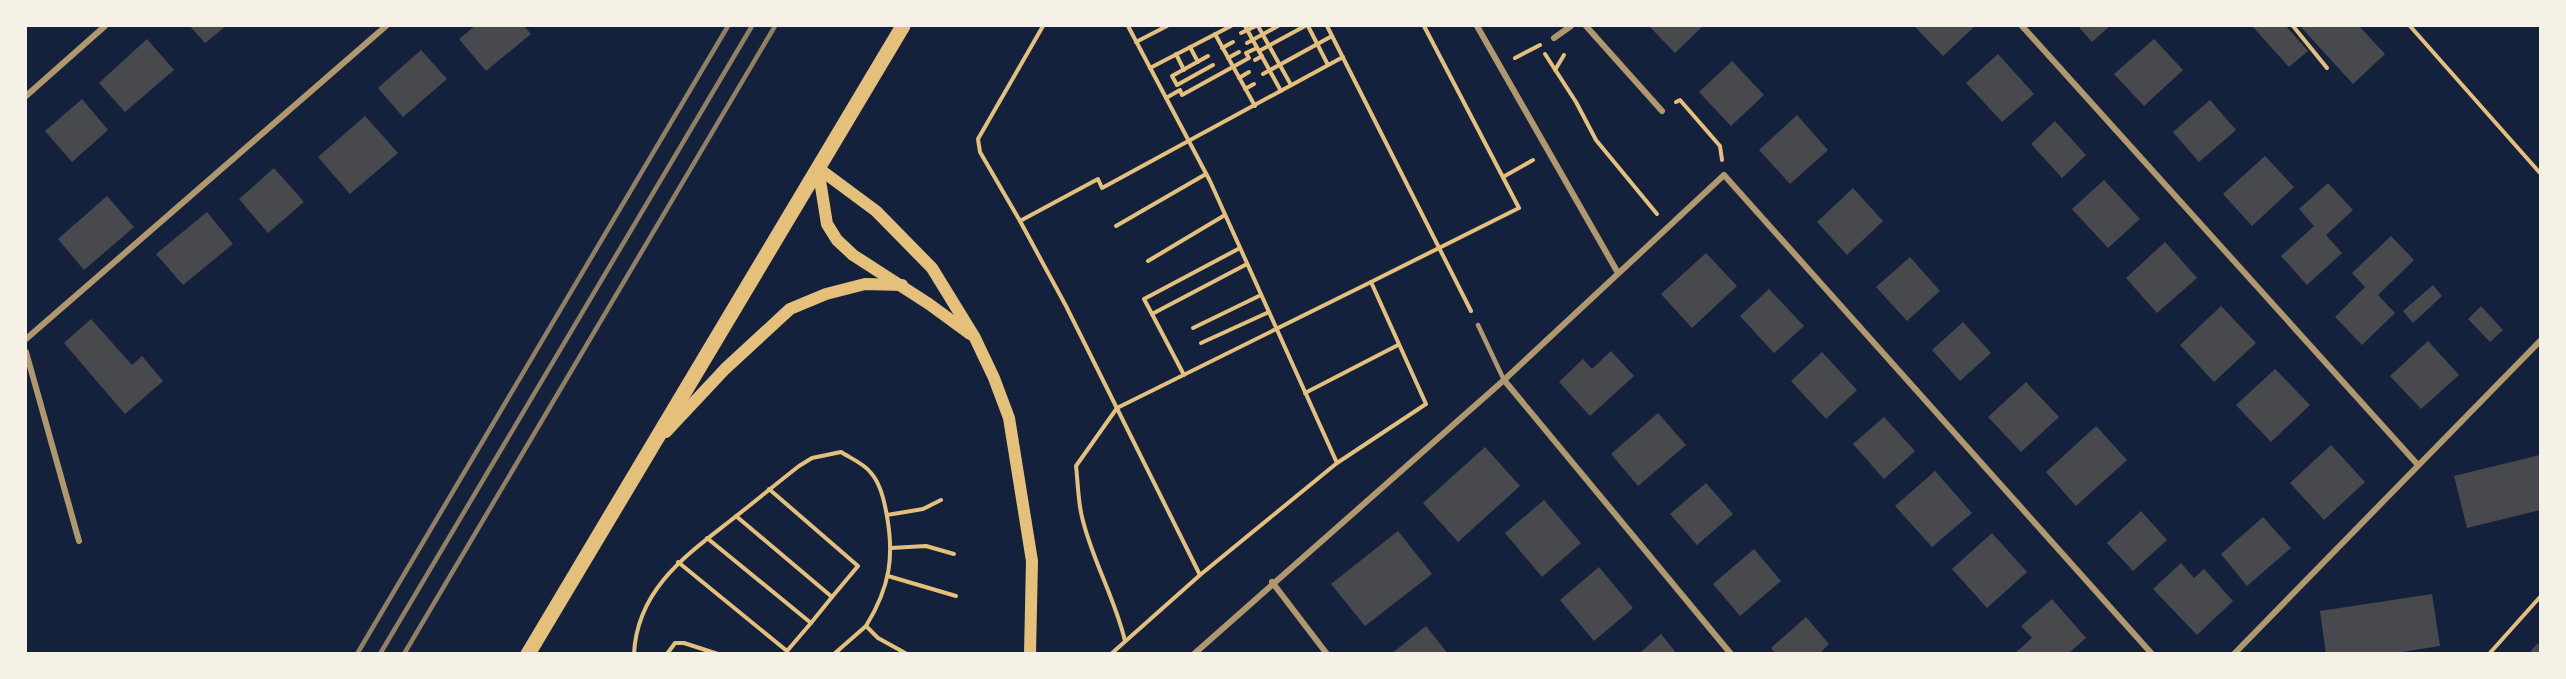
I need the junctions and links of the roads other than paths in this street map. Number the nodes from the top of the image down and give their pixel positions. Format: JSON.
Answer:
{"nodes":[{"id":1,"x":105,"y":26,"type":"edge"},
{"id":2,"x":386,"y":26,"type":"edge"},
{"id":3,"x":903,"y":26,"type":"edge"},
{"id":4,"x":1478,"y":26,"type":"edge"},
{"id":5,"x":1571,"y":26,"type":"edge"},
{"id":6,"x":1586,"y":26,"type":"edge"},
{"id":7,"x":2022,"y":26,"type":"edge"},
{"id":8,"x":1554,"y":38,"type":"road end"},
{"id":9,"x":26,"y":96,"type":"edge"},
{"id":10,"x":1662,"y":111,"type":"road end"},
{"id":11,"x":818,"y":168,"type":"junction"},
{"id":12,"x":1618,"y":273,"type":"junction"},
{"id":13,"x":902,"y":285,"type":"junction"},
{"id":14,"x":1478,"y":325,"type":"road end"},
{"id":15,"x":975,"y":338,"type":"junction"},
{"id":16,"x":26,"y":339,"type":"edge"},
{"id":17,"x":2541,"y":340,"type":"edge"},
{"id":18,"x":26,"y":352,"type":"edge"},
{"id":19,"x":1504,"y":380,"type":"junction"},
{"id":20,"x":654,"y":444,"type":"junction"},
{"id":21,"x":2418,"y":465,"type":"junction"},
{"id":22,"x":79,"y":541,"type":"dead end"},
{"id":23,"x":1272,"y":582,"type":"junction"},
{"id":24,"x":528,"y":654,"type":"edge"},
{"id":25,"x":1030,"y":654,"type":"edge"},
{"id":26,"x":1194,"y":654,"type":"edge"},
{"id":27,"x":1327,"y":654,"type":"edge"},
{"id":28,"x":1731,"y":654,"type":"edge"},
{"id":29,"x":2152,"y":654,"type":"edge"},
{"id":30,"x":2234,"y":654,"type":"edge"}],
"edges":[{"from":1,"to":9,"type":"street"},
{"from":2,"to":16,"type":"street"},
{"from":3,"to":11,"type":"main road"},
{"from":4,"to":12,"type":"street"},
{"from":5,"to":8,"type":"street"},
{"from":6,"to":10,"type":"street"},
{"from":7,"to":21,"type":"street"},
{"from":11,"to":13,"type":"main road"},
{"from":11,"to":15,"type":"main road"},
{"from":11,"to":20,"type":"main road"},
{"from":12,"to":19,"type":"street"},
{"from":12,"to":29,"type":"street"},
{"from":13,"to":15,"type":"main road"},
{"from":13,"to":20,"type":"main road"},
{"from":14,"to":19,"type":"lane"},
{"from":15,"to":25,"type":"main road"},
{"from":17,"to":21,"type":"street"},
{"from":18,"to":22,"type":"street"},
{"from":19,"to":23,"type":"street"},
{"from":19,"to":28,"type":"street"},
{"from":20,"to":24,"type":"main road"},
{"from":21,"to":30,"type":"street"},
{"from":23,"to":26,"type":"street"},
{"from":23,"to":27,"type":"street"}]}
